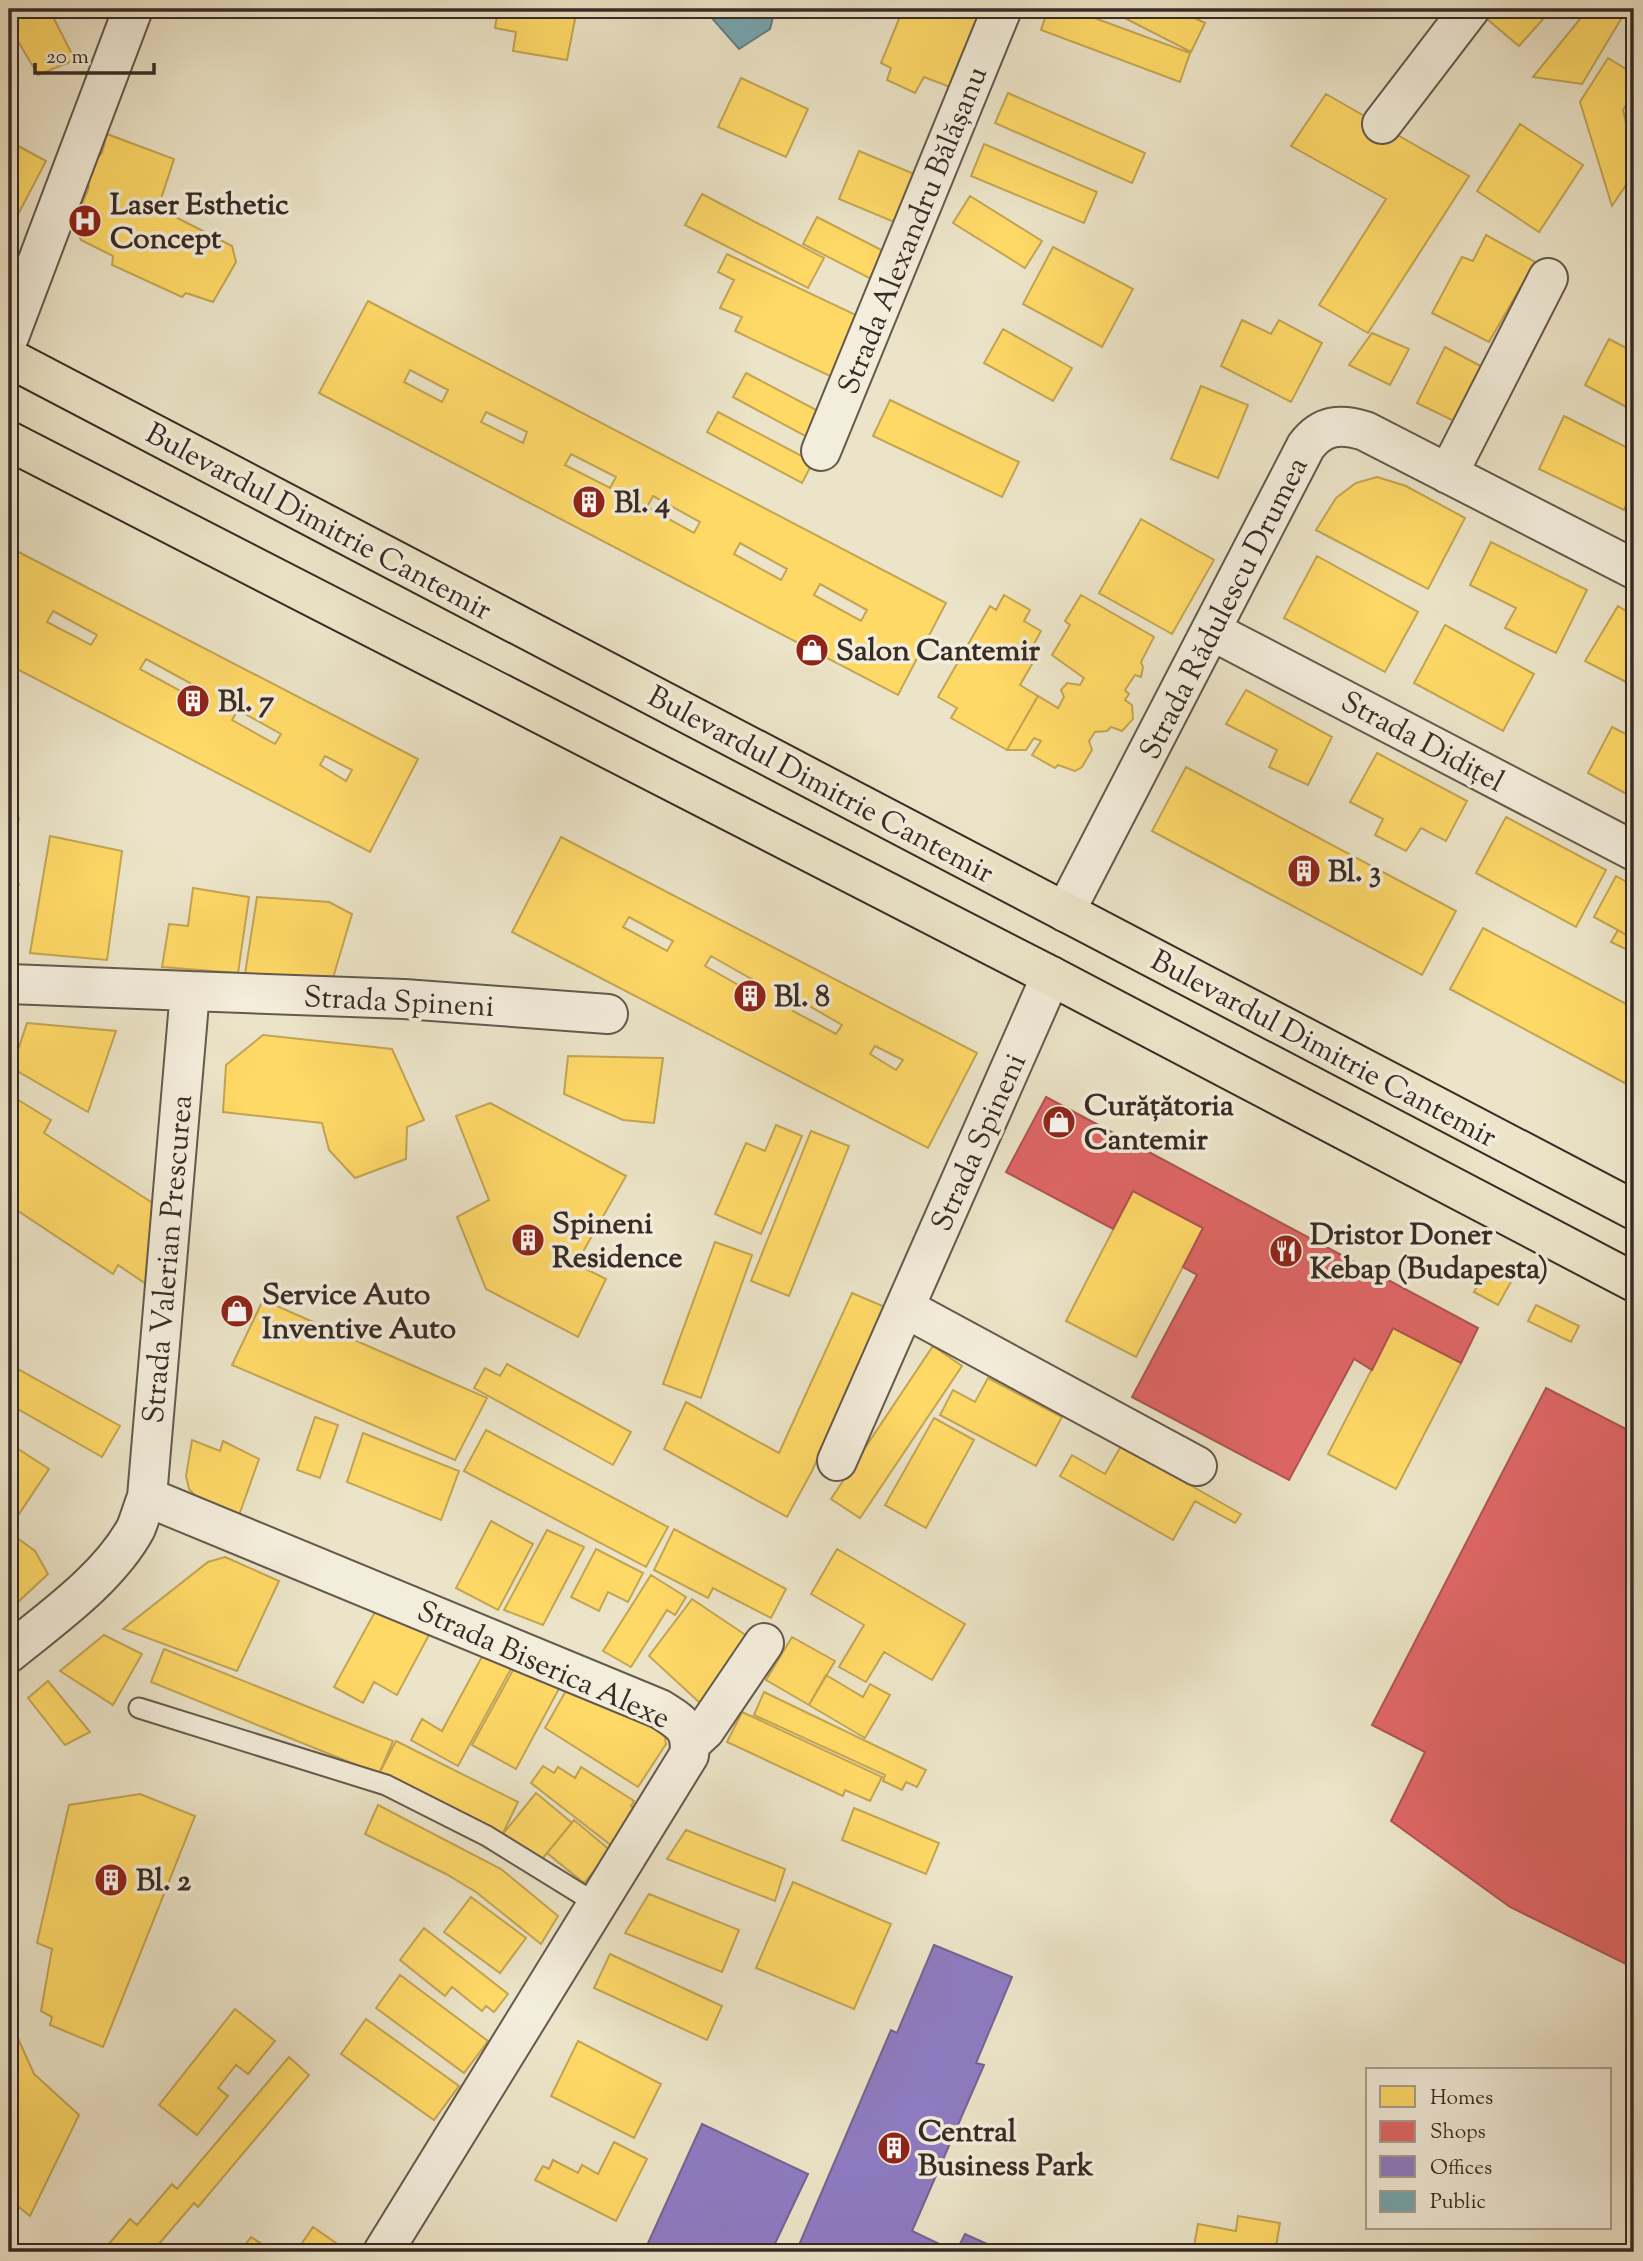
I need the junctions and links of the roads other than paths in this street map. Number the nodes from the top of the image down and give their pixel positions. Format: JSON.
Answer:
{"nodes":[{"id":1,"x":133,"y":9,"type":"edge"},
{"id":2,"x":1002,"y":9,"type":"edge"},
{"id":3,"x":1470,"y":9,"type":"edge"},
{"id":4,"x":1382,"y":124,"type":"dead end"},
{"id":5,"x":1548,"y":278,"type":"dead end"},
{"id":6,"x":9,"y":337,"type":"edge"},
{"id":7,"x":9,"y":358,"type":"edge"},
{"id":8,"x":9,"y":441,"type":"edge"},
{"id":9,"x":821,"y":450,"type":"dead end"},
{"id":10,"x":1448,"y":474,"type":"junction"},
{"id":11,"x":1634,"y":569,"type":"edge"},
{"id":12,"x":1212,"y":631,"type":"junction"},
{"id":13,"x":1634,"y":851,"type":"edge"},
{"id":14,"x":1065,"y":912,"type":"junction"},
{"id":15,"x":1051,"y":976,"type":"junction"},
{"id":16,"x":9,"y":984,"type":"edge"},
{"id":17,"x":190,"y":991,"type":"junction"},
{"id":18,"x":608,"y":1014,"type":"dead end"},
{"id":19,"x":1634,"y":1210,"type":"edge"},
{"id":20,"x":1634,"y":1282,"type":"edge"},
{"id":21,"x":905,"y":1308,"type":"junction"},
{"id":22,"x":837,"y":1461,"type":"dead end"},
{"id":23,"x":1197,"y":1466,"type":"dead end"},
{"id":24,"x":147,"y":1497,"type":"junction"},
{"id":25,"x":764,"y":1643,"type":"dead end"},
{"id":26,"x":9,"y":1653,"type":"edge"},
{"id":27,"x":139,"y":1708,"type":"dead end"},
{"id":28,"x":691,"y":1743,"type":"junction"},
{"id":29,"x":597,"y":1904,"type":"junction"},
{"id":30,"x":383,"y":2252,"type":"edge"}],
"edges":[{"from":1,"to":6,"type":"street"},
{"from":2,"to":9,"type":"street","name":"Strada Alexandru Bălășanu"},
{"from":3,"to":4,"type":"street"},
{"from":5,"to":10,"type":"street"},
{"from":7,"to":14,"type":"main road","name":"Bulevardul Dimitrie Cantemir"},
{"from":8,"to":15,"type":"main road","name":"Bulevardul Dimitrie Cantemir"},
{"from":10,"to":11,"type":"street","name":"Strada Rădulescu Drumea"},
{"from":10,"to":12,"type":"street","name":"Strada Rădulescu Drumea"},
{"from":12,"to":13,"type":"street","name":"Strada Didițel"},
{"from":12,"to":14,"type":"street","name":"Strada Rădulescu Drumea"},
{"from":14,"to":19,"type":"main road","name":"Bulevardul Dimitrie Cantemir"},
{"from":15,"to":20,"type":"main road","name":"Bulevardul Dimitrie Cantemir"},
{"from":15,"to":21,"type":"street","name":"Strada Spineni"},
{"from":16,"to":17,"type":"street"},
{"from":17,"to":18,"type":"street","name":"Strada Spineni"},
{"from":17,"to":24,"type":"street","name":"Strada Valerian Prescurea"},
{"from":21,"to":22,"type":"street","name":"Strada Spineni"},
{"from":21,"to":23,"type":"street"},
{"from":24,"to":26,"type":"street","name":"Strada Valerian Prescurea"},
{"from":24,"to":28,"type":"street","name":"Strada Biserica Alexe"},
{"from":25,"to":28,"type":"street"},
{"from":27,"to":29,"type":"lane"},
{"from":28,"to":29,"type":"street","name":"Strada Biserica Alexe"},
{"from":29,"to":30,"type":"street","name":"Strada Biserica Alexe"}]}
